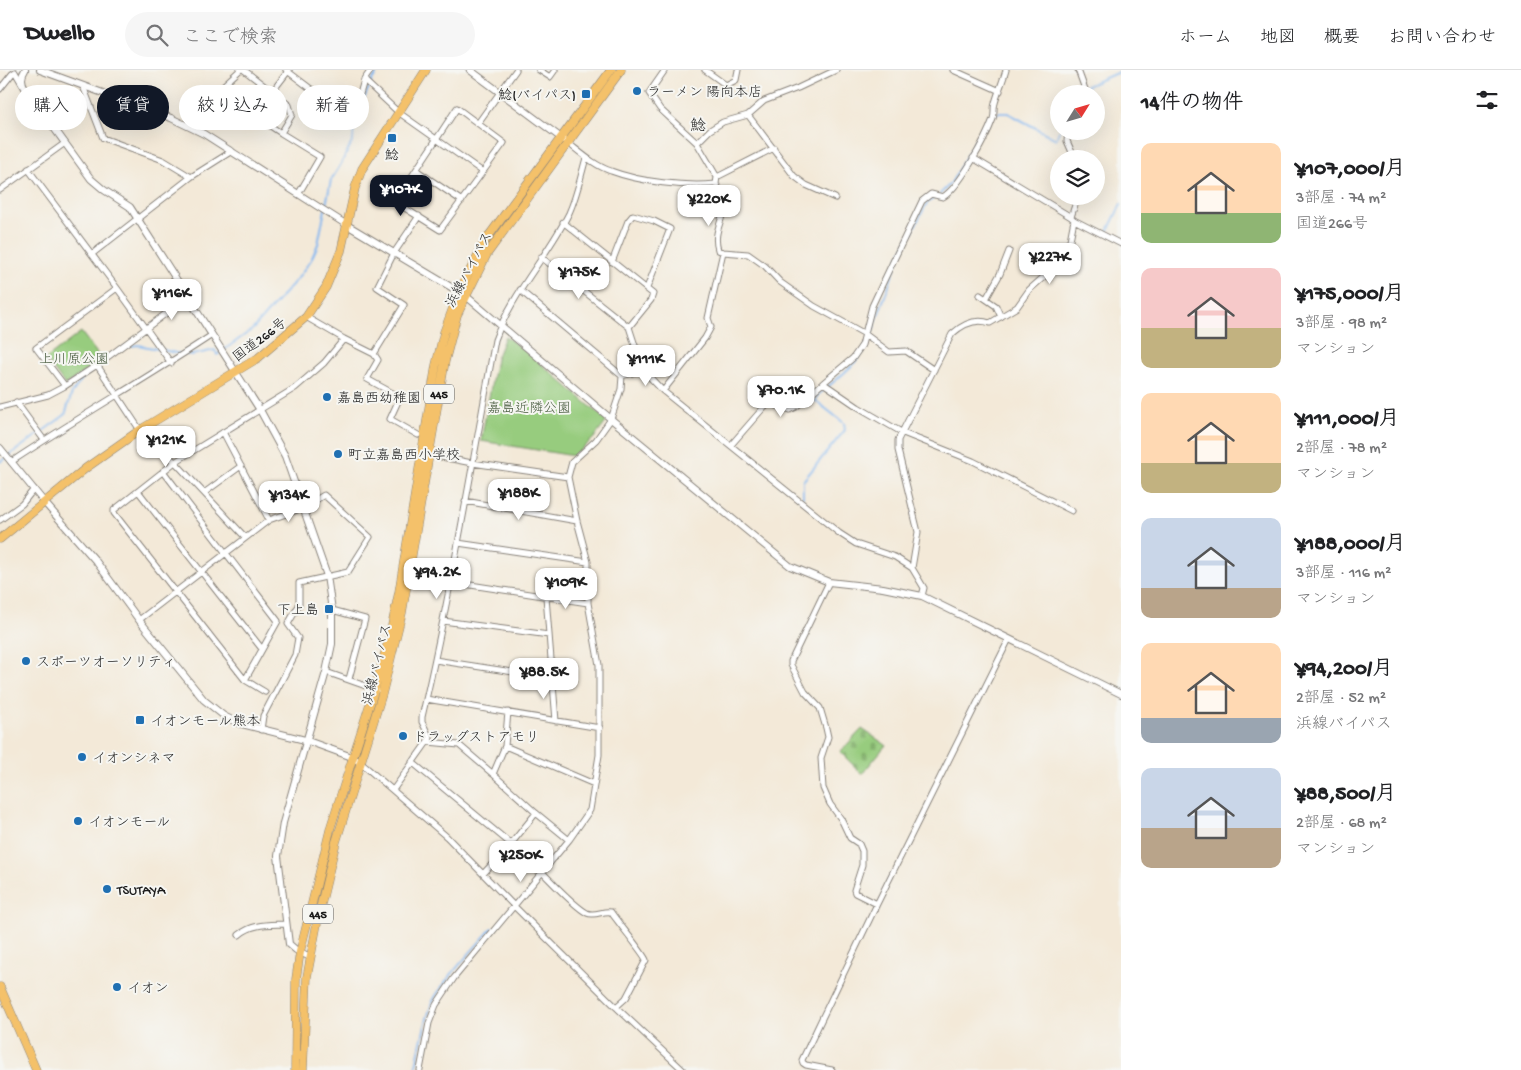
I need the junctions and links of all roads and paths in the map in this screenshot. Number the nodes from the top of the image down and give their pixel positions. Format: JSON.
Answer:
{"nodes":[{"id":1,"x":25,"y":70,"type":"edge"},
{"id":2,"x":40,"y":70,"type":"edge"},
{"id":3,"x":240,"y":70,"type":"edge"},
{"id":4,"x":244,"y":70,"type":"edge"},
{"id":5,"x":288,"y":70,"type":"edge"},
{"id":6,"x":371,"y":70,"type":"edge"},
{"id":7,"x":426,"y":70,"type":"edge"},
{"id":8,"x":470,"y":70,"type":"edge"},
{"id":9,"x":516,"y":70,"type":"edge"},
{"id":10,"x":540,"y":70,"type":"edge"},
{"id":11,"x":555,"y":70,"type":"edge"},
{"id":12,"x":611,"y":70,"type":"edge"},
{"id":13,"x":621,"y":70,"type":"edge"},
{"id":14,"x":665,"y":70,"type":"edge"},
{"id":15,"x":704,"y":70,"type":"edge"},
{"id":16,"x":738,"y":70,"type":"edge"},
{"id":17,"x":836,"y":70,"type":"edge"},
{"id":18,"x":953,"y":70,"type":"edge"},
{"id":19,"x":1006,"y":70,"type":"edge"},
{"id":20,"x":1078,"y":70,"type":"edge"},
{"id":21,"x":364,"y":80,"type":"junction"},
{"id":22,"x":22,"y":84,"type":"junction"},
{"id":23,"x":80,"y":85,"type":"edge"},
{"id":24,"x":224,"y":85,"type":"edge"},
{"id":25,"x":263,"y":85,"type":"edge"},
{"id":26,"x":277,"y":85,"type":"edge"},
{"id":27,"x":1084,"y":85,"type":"edge"},
{"id":28,"x":87,"y":87,"type":"edge"},
{"id":29,"x":0,"y":89,"type":"edge"},
{"id":30,"x":1000,"y":91,"type":"junction"},
{"id":31,"x":501,"y":93,"type":"junction"},
{"id":32,"x":87,"y":96,"type":"edge"},
{"id":33,"x":287,"y":103,"type":"edge"},
{"id":34,"x":398,"y":112,"type":"junction"},
{"id":35,"x":748,"y":114,"type":"junction"},
{"id":36,"x":179,"y":122,"type":"edge"},
{"id":37,"x":287,"y":123,"type":"edge"},
{"id":38,"x":478,"y":124,"type":"junction"},
{"id":39,"x":195,"y":130,"type":"edge"},
{"id":40,"x":276,"y":130,"type":"edge"},
{"id":41,"x":283,"y":130,"type":"edge"},
{"id":42,"x":281,"y":133,"type":"junction"},
{"id":43,"x":436,"y":139,"type":"junction"},
{"id":44,"x":565,"y":141,"type":"junction"},
{"id":45,"x":64,"y":143,"type":"junction"},
{"id":46,"x":697,"y":143,"type":"junction"},
{"id":47,"x":774,"y":148,"type":"junction"},
{"id":48,"x":232,"y":151,"type":"junction"},
{"id":49,"x":586,"y":158,"type":"junction"},
{"id":50,"x":973,"y":158,"type":"junction"},
{"id":51,"x":28,"y":169,"type":"junction"},
{"id":52,"x":416,"y":170,"type":"junction"},
{"id":53,"x":483,"y":172,"type":"junction"},
{"id":54,"x":191,"y":177,"type":"junction"},
{"id":55,"x":716,"y":181,"type":"junction"},
{"id":56,"x":0,"y":190,"type":"edge"},
{"id":57,"x":299,"y":193,"type":"junction"},
{"id":58,"x":835,"y":198,"type":"dead end"},
{"id":59,"x":462,"y":201,"type":"junction"},
{"id":60,"x":1076,"y":205,"type":"edge"},
{"id":61,"x":418,"y":216,"type":"junction"},
{"id":62,"x":139,"y":218,"type":"junction"},
{"id":63,"x":1072,"y":219,"type":"junction"},
{"id":64,"x":563,"y":222,"type":"junction"},
{"id":65,"x":347,"y":225,"type":"junction"},
{"id":66,"x":1121,"y":244,"type":"edge"},
{"id":67,"x":723,"y":252,"type":"junction"},
{"id":68,"x":1009,"y":252,"type":"dead end"},
{"id":69,"x":394,"y":253,"type":"junction"},
{"id":70,"x":92,"y":254,"type":"junction"},
{"id":71,"x":542,"y":257,"type":"junction"},
{"id":72,"x":612,"y":262,"type":"junction"},
{"id":73,"x":117,"y":288,"type":"junction"},
{"id":74,"x":646,"y":288,"type":"junction"},
{"id":75,"x":520,"y":290,"type":"junction"},
{"id":76,"x":458,"y":292,"type":"junction"},
{"id":77,"x":980,"y":295,"type":"dead end"},
{"id":78,"x":466,"y":296,"type":"junction"},
{"id":79,"x":188,"y":297,"type":"junction"},
{"id":80,"x":986,"y":299,"type":"junction"},
{"id":81,"x":306,"y":317,"type":"junction"},
{"id":82,"x":1001,"y":317,"type":"junction"},
{"id":83,"x":500,"y":326,"type":"junction"},
{"id":84,"x":629,"y":327,"type":"junction"},
{"id":85,"x":145,"y":329,"type":"junction"},
{"id":86,"x":865,"y":334,"type":"junction"},
{"id":87,"x":212,"y":335,"type":"junction"},
{"id":88,"x":344,"y":339,"type":"junction"},
{"id":89,"x":374,"y":354,"type":"junction"},
{"id":90,"x":171,"y":363,"type":"junction"},
{"id":91,"x":97,"y":365,"type":"junction"},
{"id":92,"x":643,"y":370,"type":"junction"},
{"id":93,"x":934,"y":370,"type":"junction"},
{"id":94,"x":236,"y":372,"type":"junction"},
{"id":95,"x":622,"y":376,"type":"junction"},
{"id":96,"x":823,"y":382,"type":"junction"},
{"id":97,"x":66,"y":386,"type":"junction"},
{"id":98,"x":663,"y":390,"type":"junction"},
{"id":99,"x":117,"y":396,"type":"junction"},
{"id":100,"x":16,"y":402,"type":"junction"},
{"id":101,"x":0,"y":407,"type":"edge"},
{"id":102,"x":260,"y":410,"type":"junction"},
{"id":103,"x":611,"y":419,"type":"junction"},
{"id":104,"x":140,"y":430,"type":"junction"},
{"id":105,"x":224,"y":432,"type":"junction"},
{"id":106,"x":903,"y":433,"type":"junction"},
{"id":107,"x":418,"y":435,"type":"dead end"},
{"id":108,"x":44,"y":440,"type":"junction"},
{"id":109,"x":731,"y":445,"type":"junction"},
{"id":110,"x":0,"y":448,"type":"edge"},
{"id":111,"x":425,"y":454,"type":"junction"},
{"id":112,"x":11,"y":462,"type":"junction"},
{"id":113,"x":175,"y":462,"type":"junction"},
{"id":114,"x":472,"y":463,"type":"junction"},
{"id":115,"x":241,"y":466,"type":"junction"},
{"id":116,"x":163,"y":471,"type":"junction"},
{"id":117,"x":568,"y":477,"type":"junction"},
{"id":118,"x":34,"y":489,"type":"junction"},
{"id":119,"x":138,"y":491,"type":"junction"},
{"id":120,"x":204,"y":493,"type":"junction"},
{"id":121,"x":465,"y":501,"type":"junction"},
{"id":122,"x":44,"y":502,"type":"junction"},
{"id":123,"x":303,"y":508,"type":"junction"},
{"id":124,"x":1072,"y":511,"type":"dead end"},
{"id":125,"x":0,"y":520,"type":"edge"},
{"id":126,"x":269,"y":520,"type":"junction"},
{"id":127,"x":577,"y":521,"type":"junction"},
{"id":128,"x":245,"y":537,"type":"junction"},
{"id":129,"x":0,"y":539,"type":"edge"},
{"id":130,"x":458,"y":543,"type":"junction"},
{"id":131,"x":225,"y":552,"type":"junction"},
{"id":132,"x":588,"y":562,"type":"junction"},
{"id":133,"x":912,"y":568,"type":"junction"},
{"id":134,"x":200,"y":572,"type":"junction"},
{"id":135,"x":326,"y":576,"type":"junction"},
{"id":136,"x":451,"y":582,"type":"junction"},
{"id":137,"x":829,"y":582,"type":"junction"},
{"id":138,"x":176,"y":591,"type":"junction"},
{"id":139,"x":922,"y":596,"type":"junction"},
{"id":140,"x":546,"y":597,"type":"junction"},
{"id":141,"x":588,"y":603,"type":"junction"},
{"id":142,"x":332,"y":610,"type":"junction"},
{"id":143,"x":139,"y":620,"type":"junction"},
{"id":144,"x":443,"y":621,"type":"junction"},
{"id":145,"x":549,"y":635,"type":"junction"},
{"id":146,"x":1009,"y":639,"type":"junction"},
{"id":147,"x":262,"y":649,"type":"junction"},
{"id":148,"x":435,"y":660,"type":"junction"},
{"id":149,"x":326,"y":672,"type":"junction"},
{"id":150,"x":552,"y":678,"type":"junction"},
{"id":151,"x":349,"y":679,"type":"junction"},
{"id":152,"x":245,"y":680,"type":"junction"},
{"id":153,"x":375,"y":688,"type":"junction"},
{"id":154,"x":265,"y":692,"type":"dead end"},
{"id":155,"x":382,"y":694,"type":"junction"},
{"id":156,"x":1121,"y":694,"type":"edge"},
{"id":157,"x":426,"y":698,"type":"junction"},
{"id":158,"x":508,"y":712,"type":"junction"},
{"id":159,"x":556,"y":721,"type":"junction"},
{"id":160,"x":600,"y":728,"type":"junction"},
{"id":161,"x":261,"y":730,"type":"junction"},
{"id":162,"x":305,"y":740,"type":"junction"},
{"id":163,"x":428,"y":742,"type":"junction"},
{"id":164,"x":505,"y":746,"type":"junction"},
{"id":165,"x":352,"y":757,"type":"junction"},
{"id":166,"x":412,"y":762,"type":"junction"},
{"id":167,"x":361,"y":763,"type":"junction"},
{"id":168,"x":493,"y":774,"type":"junction"},
{"id":169,"x":594,"y":784,"type":"junction"},
{"id":170,"x":393,"y":790,"type":"junction"},
{"id":171,"x":536,"y":813,"type":"junction"},
{"id":172,"x":569,"y":840,"type":"junction"},
{"id":173,"x":511,"y":844,"type":"junction"},
{"id":174,"x":542,"y":872,"type":"junction"},
{"id":175,"x":483,"y":874,"type":"junction"},
{"id":176,"x":877,"y":904,"type":"junction"},
{"id":177,"x":515,"y":907,"type":"junction"},
{"id":178,"x":286,"y":924,"type":"junction"},
{"id":179,"x":239,"y":935,"type":"dead end"},
{"id":180,"x":300,"y":952,"type":"junction"},
{"id":181,"x":310,"y":957,"type":"junction"},
{"id":182,"x":0,"y":986,"type":"edge"},
{"id":183,"x":616,"y":1007,"type":"junction"},
{"id":184,"x":36,"y":1070,"type":"edge"},
{"id":185,"x":295,"y":1070,"type":"edge"},
{"id":186,"x":303,"y":1070,"type":"edge"},
{"id":187,"x":420,"y":1070,"type":"edge"},
{"id":188,"x":684,"y":1070,"type":"edge"},
{"id":189,"x":832,"y":1070,"type":"edge"}],
"edges":[{"from":1,"to":22,"type":"street"},
{"from":2,"to":23,"type":"street"},
{"from":3,"to":24,"type":"street"},
{"from":4,"to":25,"type":"street"},
{"from":5,"to":21,"type":"street"},
{"from":5,"to":26,"type":"street"},
{"from":6,"to":21,"type":"street"},
{"from":7,"to":34,"type":"main road","name":"国道266号"},
{"from":8,"to":31,"type":"street"},
{"from":9,"to":31,"type":"street"},
{"from":10,"to":11,"type":"street"},
{"from":12,"to":44,"type":"main road","name":"浜線バイパス","number":"445"},
{"from":13,"to":44,"type":"main road","name":"浜線バイパス","number":"445"},
{"from":14,"to":46,"type":"street"},
{"from":15,"to":16,"type":"street"},
{"from":17,"to":35,"type":"street"},
{"from":18,"to":30,"type":"street"},
{"from":19,"to":30,"type":"street"},
{"from":20,"to":27,"type":"street"},
{"from":21,"to":34,"type":"street"},
{"from":22,"to":29,"type":"street"},
{"from":22,"to":45,"type":"street"},
{"from":28,"to":36,"type":"street"},
{"from":30,"to":50,"type":"street"},
{"from":31,"to":38,"type":"street"},
{"from":31,"to":44,"type":"street"},
{"from":32,"to":54,"type":"street"},
{"from":33,"to":37,"type":"street"},
{"from":34,"to":43,"type":"street"},
{"from":34,"to":65,"type":"main road","name":"国道266号"},
{"from":35,"to":46,"type":"street"},
{"from":35,"to":47,"type":"street"},
{"from":38,"to":43,"type":"street"},
{"from":38,"to":53,"type":"street"},
{"from":39,"to":48,"type":"street"},
{"from":40,"to":42,"type":"street"},
{"from":41,"to":42,"type":"street"},
{"from":42,"to":57,"type":"street"},
{"from":43,"to":52,"type":"street"},
{"from":43,"to":53,"type":"street"},
{"from":44,"to":49,"type":"street"},
{"from":44,"to":76,"type":"main road","name":"浜線バイパス","number":"445"},
{"from":44,"to":78,"type":"main road","name":"浜線バイパス","number":"445"},
{"from":45,"to":51,"type":"street"},
{"from":45,"to":62,"type":"street"},
{"from":46,"to":55,"type":"street"},
{"from":47,"to":55,"type":"street"},
{"from":47,"to":58,"type":"street"},
{"from":48,"to":54,"type":"street"},
{"from":48,"to":57,"type":"street"},
{"from":49,"to":55,"type":"street"},
{"from":49,"to":64,"type":"street"},
{"from":50,"to":63,"type":"street"},
{"from":50,"to":86,"type":"street"},
{"from":51,"to":56,"type":"street"},
{"from":51,"to":70,"type":"street"},
{"from":52,"to":59,"type":"street"},
{"from":52,"to":61,"type":"street"},
{"from":53,"to":59,"type":"street"},
{"from":54,"to":62,"type":"street"},
{"from":55,"to":67,"type":"street"},
{"from":57,"to":65,"type":"street"},
{"from":59,"to":61,"type":"street"},
{"from":60,"to":63,"type":"street"},
{"from":61,"to":69,"type":"street"},
{"from":62,"to":70,"type":"street"},
{"from":62,"to":79,"type":"street"},
{"from":63,"to":66,"type":"street"},
{"from":63,"to":82,"type":"street"},
{"from":64,"to":71,"type":"street"},
{"from":64,"to":72,"type":"street"},
{"from":65,"to":69,"type":"street"},
{"from":65,"to":81,"type":"main road","name":"国道266号"},
{"from":67,"to":86,"type":"street"},
{"from":67,"to":98,"type":"street"},
{"from":68,"to":80,"type":"street"},
{"from":69,"to":76,"type":"street"},
{"from":69,"to":89,"type":"street"},
{"from":70,"to":73,"type":"street"},
{"from":71,"to":75,"type":"street"},
{"from":71,"to":84,"type":"street"},
{"from":72,"to":74,"type":"street"},
{"from":72,"to":74,"type":"street"},
{"from":73,"to":85,"type":"street"},
{"from":73,"to":97,"type":"street"},
{"from":74,"to":84,"type":"street"},
{"from":75,"to":83,"type":"street"},
{"from":75,"to":95,"type":"street"},
{"from":76,"to":78,"type":"street"},
{"from":76,"to":111,"type":"main road","name":"浜線バイパス","number":"445"},
{"from":77,"to":80,"type":"street"},
{"from":78,"to":83,"type":"street"},
{"from":78,"to":111,"type":"main road","name":"浜線バイパス","number":"445"},
{"from":79,"to":85,"type":"street"},
{"from":79,"to":87,"type":"street"},
{"from":80,"to":82,"type":"street"},
{"from":81,"to":88,"type":"street"},
{"from":81,"to":94,"type":"main road","name":"国道266号"},
{"from":82,"to":93,"type":"street"},
{"from":83,"to":103,"type":"street"},
{"from":83,"to":114,"type":"street"},
{"from":84,"to":92,"type":"street"},
{"from":85,"to":90,"type":"street"},
{"from":85,"to":91,"type":"street"},
{"from":86,"to":93,"type":"street"},
{"from":86,"to":96,"type":"street"},
{"from":87,"to":90,"type":"street"},
{"from":87,"to":94,"type":"street"},
{"from":88,"to":89,"type":"street"},
{"from":88,"to":102,"type":"street"},
{"from":89,"to":107,"type":"street"},
{"from":90,"to":99,"type":"street"},
{"from":91,"to":97,"type":"street"},
{"from":91,"to":99,"type":"street"},
{"from":92,"to":95,"type":"street"},
{"from":92,"to":98,"type":"street"},
{"from":93,"to":106,"type":"street"},
{"from":94,"to":102,"type":"street"},
{"from":94,"to":104,"type":"main road","name":"国道266号"},
{"from":95,"to":103,"type":"street"},
{"from":96,"to":106,"type":"street"},
{"from":96,"to":109,"type":"street"},
{"from":97,"to":100,"type":"street"},
{"from":98,"to":109,"type":"street"},
{"from":99,"to":104,"type":"street"},
{"from":99,"to":108,"type":"street"},
{"from":100,"to":101,"type":"street"},
{"from":100,"to":108,"type":"street"},
{"from":102,"to":105,"type":"street"},
{"from":102,"to":123,"type":"street"},
{"from":103,"to":117,"type":"street"},
{"from":103,"to":137,"type":"street"},
{"from":104,"to":113,"type":"street"},
{"from":104,"to":122,"type":"main road","name":"国道266号"},
{"from":105,"to":113,"type":"street"},
{"from":105,"to":115,"type":"street"},
{"from":106,"to":124,"type":"street"},
{"from":106,"to":133,"type":"street"},
{"from":108,"to":112,"type":"street"},
{"from":109,"to":133,"type":"street"},
{"from":110,"to":112,"type":"street"},
{"from":111,"to":114,"type":"street"},
{"from":111,"to":153,"type":"main road","name":"浜線バイパス","number":"445"},
{"from":111,"to":155,"type":"main road","name":"浜線バイパス","number":"445"},
{"from":112,"to":118,"type":"street"},
{"from":113,"to":116,"type":"street"},
{"from":113,"to":120,"type":"street"},
{"from":114,"to":117,"type":"street"},
{"from":114,"to":121,"type":"street"},
{"from":115,"to":120,"type":"street"},
{"from":115,"to":126,"type":"street"},
{"from":116,"to":119,"type":"street"},
{"from":116,"to":131,"type":"street"},
{"from":117,"to":127,"type":"street"},
{"from":118,"to":122,"type":"street"},
{"from":118,"to":125,"type":"street"},
{"from":119,"to":134,"type":"street"},
{"from":119,"to":138,"type":"street"},
{"from":120,"to":128,"type":"street"},
{"from":121,"to":127,"type":"street"},
{"from":121,"to":130,"type":"street"},
{"from":122,"to":129,"type":"main road","name":"国道266号"},
{"from":122,"to":143,"type":"street"},
{"from":123,"to":126,"type":"street"},
{"from":123,"to":135,"type":"street"},
{"from":123,"to":135,"type":"street"},
{"from":126,"to":128,"type":"street"},
{"from":127,"to":132,"type":"street"},
{"from":128,"to":131,"type":"street"},
{"from":130,"to":132,"type":"street"},
{"from":130,"to":136,"type":"street"},
{"from":131,"to":134,"type":"street"},
{"from":131,"to":147,"type":"street"},
{"from":132,"to":141,"type":"street"},
{"from":133,"to":139,"type":"street"},
{"from":134,"to":138,"type":"street"},
{"from":134,"to":147,"type":"street"},
{"from":135,"to":142,"type":"street"},
{"from":135,"to":161,"type":"street"},
{"from":136,"to":140,"type":"street"},
{"from":136,"to":144,"type":"street"},
{"from":137,"to":139,"type":"street"},
{"from":137,"to":176,"type":"street"},
{"from":138,"to":143,"type":"street"},
{"from":138,"to":152,"type":"street"},
{"from":139,"to":146,"type":"street"},
{"from":140,"to":141,"type":"street"},
{"from":140,"to":145,"type":"street"},
{"from":141,"to":160,"type":"street"},
{"from":142,"to":149,"type":"street"},
{"from":142,"to":151,"type":"street"},
{"from":143,"to":161,"type":"street"},
{"from":144,"to":145,"type":"street"},
{"from":144,"to":148,"type":"street"},
{"from":145,"to":150,"type":"street"},
{"from":146,"to":156,"type":"street"},
{"from":146,"to":176,"type":"street"},
{"from":147,"to":152,"type":"street"},
{"from":148,"to":150,"type":"street"},
{"from":148,"to":157,"type":"street"},
{"from":149,"to":151,"type":"street"},
{"from":149,"to":162,"type":"street"},
{"from":150,"to":159,"type":"street"},
{"from":151,"to":153,"type":"street"},
{"from":152,"to":154,"type":"street"},
{"from":153,"to":155,"type":"street"},
{"from":153,"to":165,"type":"main road","name":"浜線バイパス","number":"445"},
{"from":155,"to":167,"type":"main road","name":"浜線バイパス","number":"445"},
{"from":157,"to":158,"type":"street"},
{"from":157,"to":163,"type":"street"},
{"from":158,"to":159,"type":"street"},
{"from":158,"to":164,"type":"street"},
{"from":159,"to":160,"type":"street"},
{"from":160,"to":169,"type":"street"},
{"from":161,"to":162,"type":"street"},
{"from":162,"to":165,"type":"street"},
{"from":162,"to":178,"type":"street"},
{"from":163,"to":166,"type":"street"},
{"from":163,"to":168,"type":"street"},
{"from":164,"to":168,"type":"street"},
{"from":164,"to":169,"type":"street"},
{"from":165,"to":167,"type":"street"},
{"from":165,"to":180,"type":"main road","name":"浜線バイパス","number":"445"},
{"from":166,"to":170,"type":"street"},
{"from":166,"to":173,"type":"street"},
{"from":167,"to":170,"type":"street"},
{"from":167,"to":181,"type":"main road","name":"浜線バイパス","number":"445"},
{"from":168,"to":171,"type":"street"},
{"from":169,"to":172,"type":"street"},
{"from":170,"to":175,"type":"street"},
{"from":171,"to":172,"type":"street"},
{"from":171,"to":173,"type":"street"},
{"from":172,"to":174,"type":"street"},
{"from":173,"to":175,"type":"street"},
{"from":174,"to":177,"type":"street"},
{"from":174,"to":183,"type":"street"},
{"from":175,"to":177,"type":"street"},
{"from":176,"to":189,"type":"street"},
{"from":177,"to":183,"type":"street"},
{"from":177,"to":187,"type":"street"},
{"from":178,"to":179,"type":"street"},
{"from":178,"to":180,"type":"street"},
{"from":180,"to":181,"type":"street"},
{"from":180,"to":185,"type":"main road","name":"浜線バイパス","number":"445"},
{"from":181,"to":186,"type":"main road","name":"浜線バイパス","number":"445"},
{"from":182,"to":184,"type":"main road"},
{"from":183,"to":188,"type":"street"}]}
